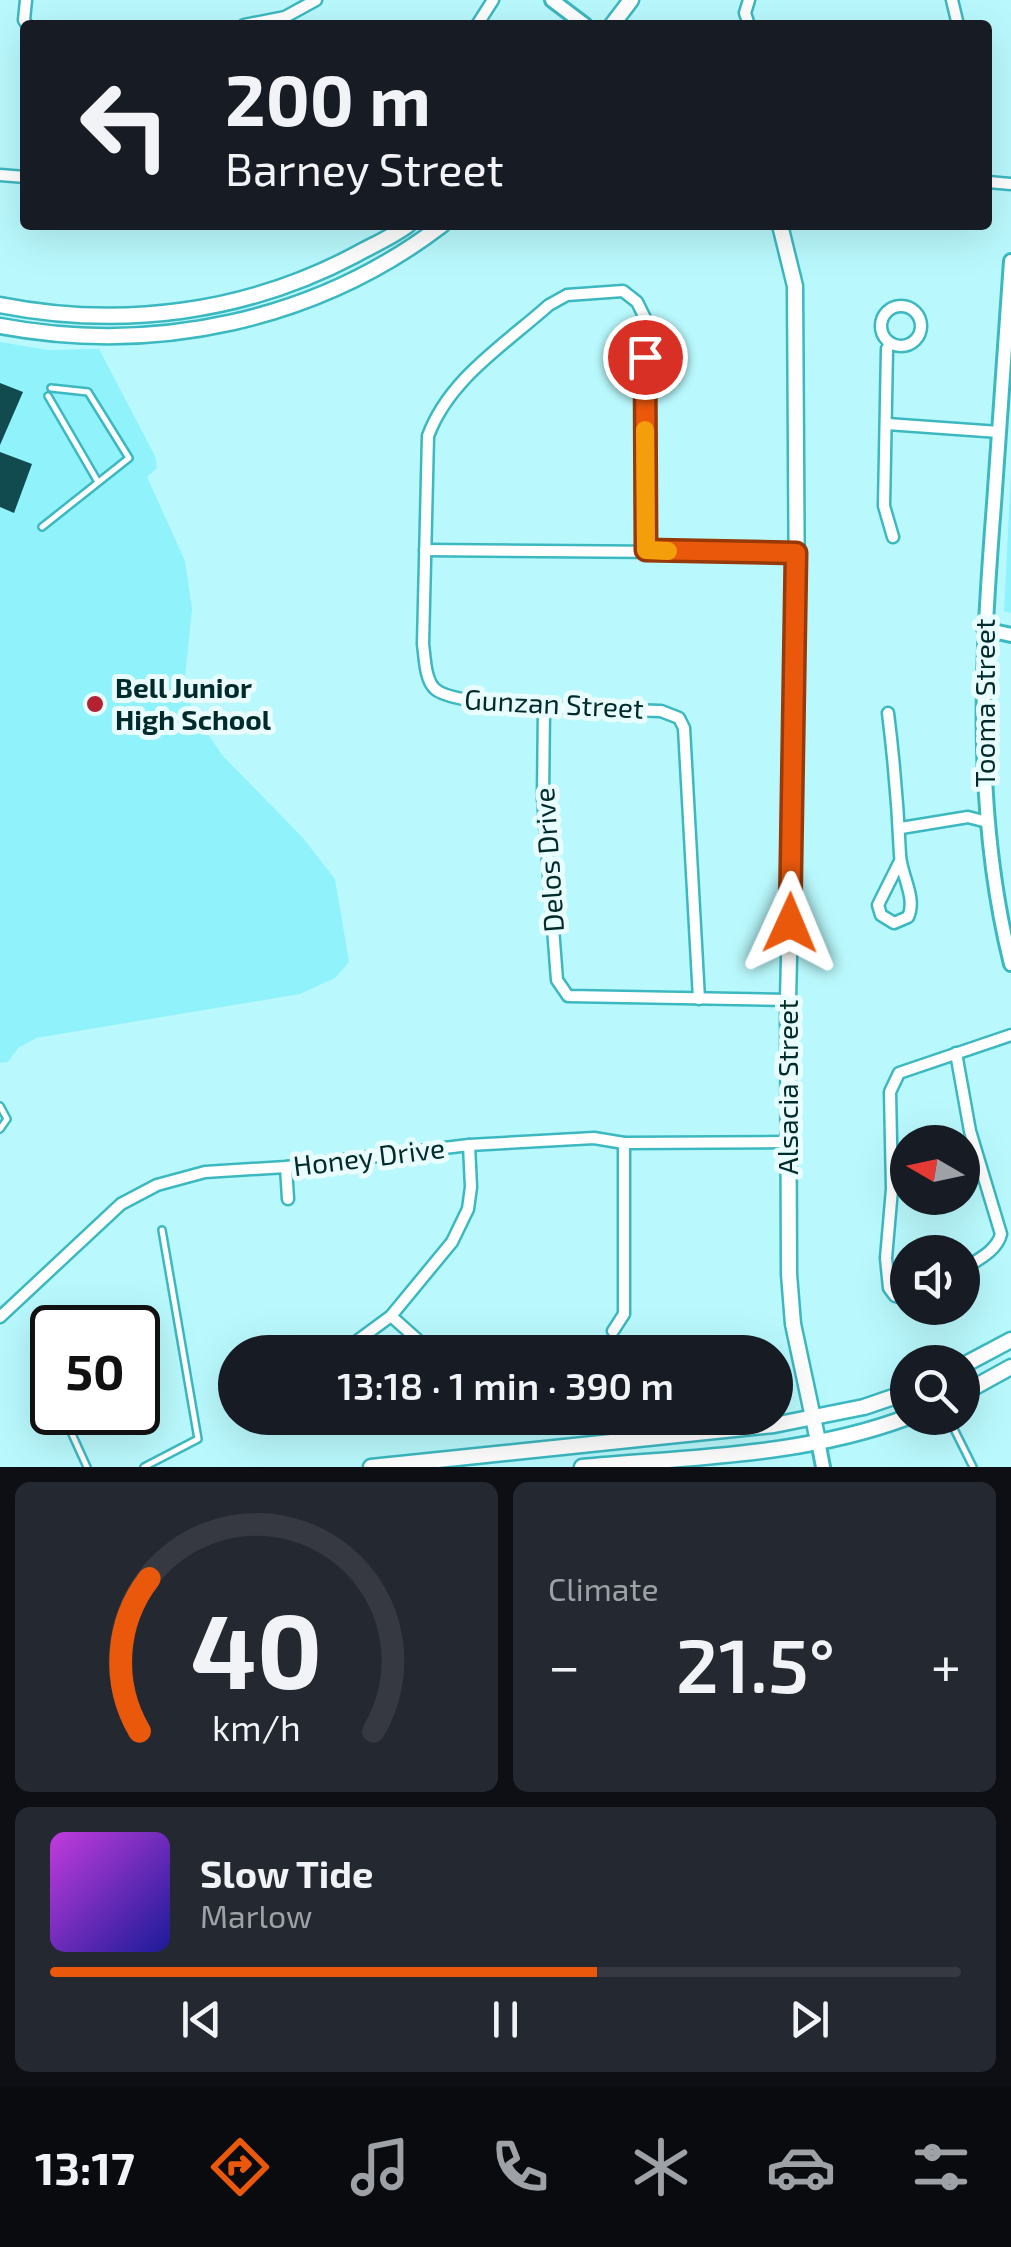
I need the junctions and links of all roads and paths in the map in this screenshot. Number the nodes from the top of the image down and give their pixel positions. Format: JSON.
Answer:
{"nodes":[{"id":1,"x":316,"y":0,"type":"edge"},
{"id":2,"x":552,"y":0,"type":"edge"},
{"id":3,"x":631,"y":0,"type":"edge"},
{"id":4,"x":273,"y":20,"type":"edge"},
{"id":5,"x":578,"y":20,"type":"edge"},
{"id":6,"x":616,"y":20,"type":"edge"},
{"id":7,"x":399,"y":230,"type":"edge"},
{"id":8,"x":435,"y":230,"type":"edge"},
{"id":9,"x":781,"y":230,"type":"edge"},
{"id":10,"x":1011,"y":261,"type":"edge"},
{"id":11,"x":0,"y":305,"type":"edge"},
{"id":12,"x":127,"y":317,"type":"junction"},
{"id":13,"x":0,"y":326,"type":"edge"},
{"id":14,"x":71,"y":337,"type":"junction"},
{"id":15,"x":890,"y":344,"type":"dead end"},
{"id":16,"x":51,"y":388,"type":"dead end"},
{"id":17,"x":48,"y":396,"type":"dead end"},
{"id":18,"x":886,"y":424,"type":"junction"},
{"id":19,"x":999,"y":432,"type":"junction"},
{"id":20,"x":98,"y":482,"type":"junction"},
{"id":21,"x":42,"y":527,"type":"dead end"},
{"id":22,"x":894,"y":537,"type":"dead end"},
{"id":23,"x":425,"y":550,"type":"junction"},
{"id":24,"x":646,"y":550,"type":"junction"},
{"id":25,"x":796,"y":553,"type":"junction"},
{"id":26,"x":984,"y":628,"type":"junction"},
{"id":27,"x":1011,"y":635,"type":"edge"},
{"id":28,"x":544,"y":706,"type":"junction"},
{"id":29,"x":888,"y":713,"type":"dead end"},
{"id":30,"x":986,"y":822,"type":"junction"},
{"id":31,"x":901,"y":828,"type":"junction"},
{"id":32,"x":900,"y":861,"type":"junction"},
{"id":33,"x":1011,"y":964,"type":"edge"},
{"id":34,"x":700,"y":999,"type":"junction"},
{"id":35,"x":788,"y":1000,"type":"junction"},
{"id":36,"x":1011,"y":1035,"type":"edge"},
{"id":37,"x":956,"y":1054,"type":"junction"},
{"id":38,"x":0,"y":1106,"type":"edge"},
{"id":39,"x":0,"y":1129,"type":"edge"},
{"id":40,"x":788,"y":1142,"type":"junction"},
{"id":41,"x":624,"y":1143,"type":"junction"},
{"id":42,"x":468,"y":1145,"type":"junction"},
{"id":43,"x":286,"y":1167,"type":"junction"},
{"id":44,"x":288,"y":1199,"type":"dead end"},
{"id":45,"x":162,"y":1230,"type":"dead end"},
{"id":46,"x":980,"y":1257,"type":"edge"},
{"id":47,"x":890,"y":1288,"type":"edge"},
{"id":48,"x":391,"y":1316,"type":"junction"},
{"id":49,"x":0,"y":1317,"type":"edge"},
{"id":50,"x":614,"y":1331,"type":"dead end"},
{"id":51,"x":365,"y":1335,"type":"edge"},
{"id":52,"x":413,"y":1335,"type":"edge"},
{"id":53,"x":1011,"y":1340,"type":"edge"},
{"id":54,"x":980,"y":1356,"type":"edge"},
{"id":55,"x":1011,"y":1367,"type":"edge"},
{"id":56,"x":980,"y":1384,"type":"edge"},
{"id":57,"x":890,"y":1398,"type":"edge"},
{"id":58,"x":814,"y":1419,"type":"junction"},
{"id":59,"x":890,"y":1423,"type":"edge"},
{"id":60,"x":72,"y":1435,"type":"edge"},
{"id":61,"x":957,"y":1435,"type":"edge"},
{"id":62,"x":818,"y":1441,"type":"junction"},
{"id":63,"x":87,"y":1467,"type":"edge"},
{"id":64,"x":144,"y":1467,"type":"edge"},
{"id":65,"x":371,"y":1467,"type":"edge"},
{"id":66,"x":582,"y":1467,"type":"edge"},
{"id":67,"x":824,"y":1467,"type":"edge"},
{"id":68,"x":973,"y":1467,"type":"edge"}],
"edges":[{"from":1,"to":4,"type":"street"},
{"from":2,"to":5,"type":"street"},
{"from":3,"to":6,"type":"main road"},
{"from":7,"to":12,"type":"main road"},
{"from":8,"to":14,"type":"main road"},
{"from":9,"to":25,"type":"main road","name":"Alsacia Street"},
{"from":10,"to":19,"type":"street","name":"Tooma Street"},
{"from":11,"to":12,"type":"main road"},
{"from":12,"to":14,"type":"main road"},
{"from":13,"to":14,"type":"main road"},
{"from":15,"to":18,"type":"street"},
{"from":16,"to":20,"type":"lane"},
{"from":17,"to":20,"type":"lane"},
{"from":18,"to":19,"type":"street"},
{"from":18,"to":22,"type":"street"},
{"from":19,"to":26,"type":"street","name":"Tooma Street"},
{"from":20,"to":21,"type":"lane"},
{"from":23,"to":24,"type":"street"},
{"from":23,"to":24,"type":"street","name":"Gunzan Street"},
{"from":23,"to":28,"type":"street","name":"Gunzan Street"},
{"from":24,"to":25,"type":"street"},
{"from":25,"to":35,"type":"main road","name":"Alsacia Street"},
{"from":26,"to":27,"type":"street"},
{"from":26,"to":30,"type":"street","name":"Tooma Street"},
{"from":28,"to":34,"type":"street","name":"Gunzan Street"},
{"from":28,"to":34,"type":"street","name":"Delos Drive"},
{"from":29,"to":31,"type":"street"},
{"from":30,"to":31,"type":"street"},
{"from":30,"to":33,"type":"street","name":"Tooma Street"},
{"from":31,"to":32,"type":"street"},
{"from":32,"to":32,"type":"street"},
{"from":34,"to":35,"type":"street"},
{"from":35,"to":40,"type":"main road","name":"Alsacia Street"},
{"from":36,"to":37,"type":"street"},
{"from":37,"to":46,"type":"street"},
{"from":37,"to":47,"type":"street"},
{"from":38,"to":39,"type":"lane"},
{"from":40,"to":41,"type":"street","name":"Honey Drive"},
{"from":40,"to":58,"type":"main road","name":"Alsacia Street"},
{"from":41,"to":42,"type":"street","name":"Honey Drive"},
{"from":41,"to":50,"type":"street"},
{"from":42,"to":43,"type":"street","name":"Honey Drive"},
{"from":42,"to":48,"type":"street"},
{"from":43,"to":44,"type":"street"},
{"from":43,"to":49,"type":"street","name":"Honey Drive"},
{"from":45,"to":64,"type":"lane"},
{"from":48,"to":51,"type":"street"},
{"from":48,"to":52,"type":"street"},
{"from":53,"to":54,"type":"main road"},
{"from":55,"to":56,"type":"main road"},
{"from":57,"to":58,"type":"main road"},
{"from":58,"to":62,"type":"main road","name":"Alsacia Street"},
{"from":58,"to":65,"type":"main road"},
{"from":59,"to":62,"type":"main road"},
{"from":60,"to":63,"type":"lane"},
{"from":61,"to":68,"type":"lane"},
{"from":62,"to":66,"type":"main road"},
{"from":62,"to":67,"type":"street","name":"Alsacia Street"}]}
